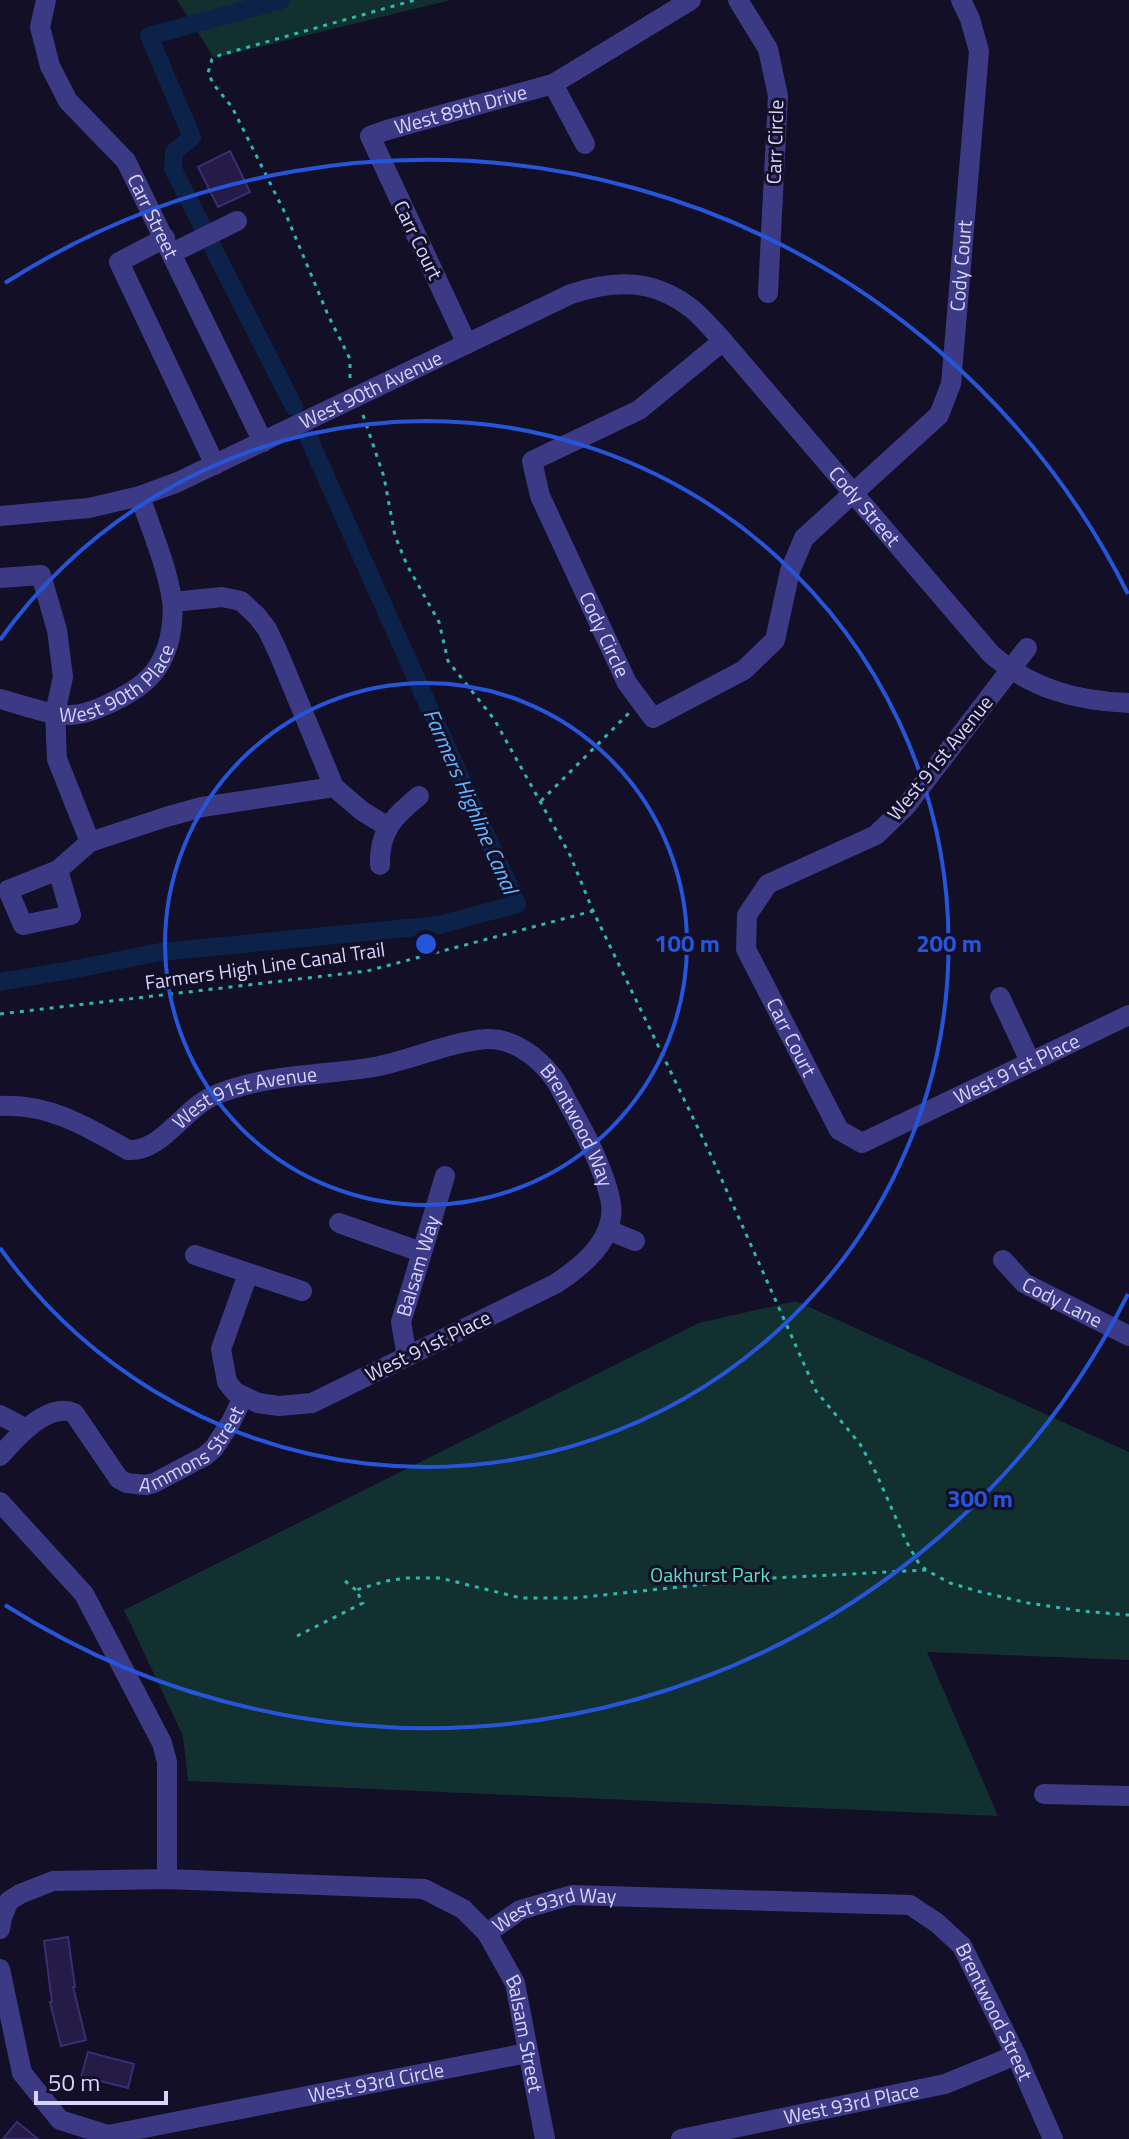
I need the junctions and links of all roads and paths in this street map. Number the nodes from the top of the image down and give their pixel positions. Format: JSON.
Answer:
{"nodes":[{"id":1,"x":46,"y":0,"type":"edge"},
{"id":2,"x":415,"y":0,"type":"edge"},
{"id":3,"x":691,"y":0,"type":"edge"},
{"id":4,"x":738,"y":0,"type":"edge"},
{"id":5,"x":961,"y":0,"type":"edge"},
{"id":6,"x":553,"y":84,"type":"junction"},
{"id":7,"x":370,"y":136,"type":"joint"},
{"id":8,"x":585,"y":144,"type":"dead end"},
{"id":9,"x":237,"y":221,"type":"dead end"},
{"id":10,"x":168,"y":246,"type":"junction"},
{"id":11,"x":768,"y":293,"type":"dead end"},
{"id":12,"x":723,"y":341,"type":"junction"},
{"id":13,"x":467,"y":344,"type":"junction"},
{"id":14,"x":349,"y":384,"type":"dead end"},
{"id":15,"x":362,"y":411,"type":"dead end"},
{"id":16,"x":263,"y":442,"type":"junction"},
{"id":17,"x":215,"y":465,"type":"junction"},
{"id":18,"x":853,"y":493,"type":"junction"},
{"id":19,"x":140,"y":496,"type":"junction"},
{"id":20,"x":0,"y":516,"type":"edge"},
{"id":21,"x":0,"y":578,"type":"edge"},
{"id":22,"x":173,"y":602,"type":"junction"},
{"id":23,"x":1027,"y":648,"type":"dead end"},
{"id":24,"x":1010,"y":670,"type":"junction"},
{"id":25,"x":0,"y":699,"type":"edge"},
{"id":26,"x":640,"y":701,"type":"junction"},
{"id":27,"x":1129,"y":703,"type":"edge"},
{"id":28,"x":55,"y":713,"type":"junction"},
{"id":29,"x":334,"y":787,"type":"junction"},
{"id":30,"x":419,"y":796,"type":"dead end"},
{"id":31,"x":541,"y":801,"type":"junction"},
{"id":32,"x":388,"y":827,"type":"junction"},
{"id":33,"x":90,"y":842,"type":"junction"},
{"id":34,"x":380,"y":865,"type":"dead end"},
{"id":35,"x":58,"y":870,"type":"dead end"},
{"id":36,"x":593,"y":911,"type":"junction"},
{"id":37,"x":747,"y":915,"type":"joint"},
{"id":38,"x":1000,"y":997,"type":"dead end"},
{"id":39,"x":0,"y":1014,"type":"edge"},
{"id":40,"x":1129,"y":1015,"type":"edge"},
{"id":41,"x":508,"y":1041,"type":"joint"},
{"id":42,"x":1030,"y":1061,"type":"junction"},
{"id":43,"x":0,"y":1106,"type":"edge"},
{"id":44,"x":862,"y":1143,"type":"joint"},
{"id":45,"x":445,"y":1176,"type":"dead end"},
{"id":46,"x":339,"y":1223,"type":"dead end"},
{"id":47,"x":603,"y":1238,"type":"junction"},
{"id":48,"x":635,"y":1241,"type":"dead end"},
{"id":49,"x":421,"y":1252,"type":"junction"},
{"id":50,"x":195,"y":1255,"type":"dead end"},
{"id":51,"x":1003,"y":1260,"type":"dead end"},
{"id":52,"x":248,"y":1274,"type":"junction"},
{"id":53,"x":302,"y":1291,"type":"dead end"},
{"id":54,"x":1129,"y":1336,"type":"edge"},
{"id":55,"x":407,"y":1357,"type":"junction"},
{"id":56,"x":243,"y":1397,"type":"junction"},
{"id":57,"x":0,"y":1415,"type":"edge"},
{"id":58,"x":25,"y":1428,"type":"junction"},
{"id":59,"x":0,"y":1456,"type":"edge"},
{"id":60,"x":0,"y":1502,"type":"edge"},
{"id":61,"x":926,"y":1570,"type":"junction"},
{"id":62,"x":345,"y":1581,"type":"dead end"},
{"id":63,"x":356,"y":1590,"type":"junction"},
{"id":64,"x":1129,"y":1615,"type":"edge"},
{"id":65,"x":297,"y":1636,"type":"dead end"},
{"id":66,"x":1044,"y":1794,"type":"dead end"},
{"id":67,"x":1129,"y":1796,"type":"edge"},
{"id":68,"x":167,"y":1879,"type":"junction"},
{"id":69,"x":4,"y":1897,"type":"edge"},
{"id":70,"x":910,"y":1905,"type":"joint"},
{"id":71,"x":0,"y":1929,"type":"edge"},
{"id":72,"x":487,"y":1933,"type":"junction"},
{"id":73,"x":0,"y":1969,"type":"edge"},
{"id":74,"x":5,"y":2016,"type":"edge"},
{"id":75,"x":527,"y":2053,"type":"junction"},
{"id":76,"x":1016,"y":2055,"type":"junction"},
{"id":77,"x":545,"y":2139,"type":"edge"},
{"id":78,"x":681,"y":2139,"type":"edge"},
{"id":79,"x":1053,"y":2139,"type":"edge"}],
"edges":[{"from":1,"to":10,"type":"street","name":"Carr Street"},
{"from":2,"to":14,"type":"path"},
{"from":3,"to":6,"type":"street","name":"West 89th Drive"},
{"from":4,"to":11,"type":"street","name":"Carr Circle"},
{"from":5,"to":18,"type":"street","name":"Cody Court"},
{"from":6,"to":7,"type":"street","name":"West 89th Drive"},
{"from":6,"to":8,"type":"street","name":"West 89th Drive"},
{"from":7,"to":13,"type":"street","name":"Carr Court"},
{"from":9,"to":10,"type":"street"},
{"from":10,"to":16,"type":"street","name":"Carr Street"},
{"from":10,"to":17,"type":"street"},
{"from":12,"to":13,"type":"street","name":"West 90th Avenue"},
{"from":12,"to":18,"type":"street","name":"Cody Street"},
{"from":12,"to":26,"type":"street","name":"Cody Circle"},
{"from":13,"to":16,"type":"street","name":"West 90th Avenue"},
{"from":15,"to":31,"type":"path"},
{"from":16,"to":17,"type":"street","name":"West 90th Avenue"},
{"from":17,"to":19,"type":"street","name":"West 90th Avenue"},
{"from":18,"to":24,"type":"street","name":"Cody Street"},
{"from":18,"to":26,"type":"street"},
{"from":19,"to":20,"type":"street","name":"West 90th Avenue"},
{"from":19,"to":22,"type":"street","name":"West 90th Place"},
{"from":21,"to":28,"type":"street"},
{"from":22,"to":28,"type":"street","name":"West 90th Place"},
{"from":22,"to":29,"type":"street"},
{"from":23,"to":24,"type":"street","name":"West 91st Avenue"},
{"from":24,"to":27,"type":"street"},
{"from":24,"to":37,"type":"street","name":"West 91st Avenue"},
{"from":25,"to":28,"type":"street","name":"West 90th Place"},
{"from":26,"to":31,"type":"path"},
{"from":28,"to":33,"type":"street"},
{"from":29,"to":32,"type":"street"},
{"from":29,"to":33,"type":"street"},
{"from":30,"to":32,"type":"street"},
{"from":31,"to":36,"type":"path"},
{"from":32,"to":34,"type":"street"},
{"from":33,"to":35,"type":"street"},
{"from":36,"to":39,"type":"path","name":"Farmers High Line Canal Trail"},
{"from":36,"to":61,"type":"path"},
{"from":37,"to":44,"type":"street","name":"Carr Court"},
{"from":38,"to":42,"type":"street"},
{"from":40,"to":42,"type":"street","name":"West 91st Place"},
{"from":41,"to":43,"type":"street","name":"West 91st Avenue"},
{"from":41,"to":47,"type":"street","name":"Brentwood Way"},
{"from":42,"to":44,"type":"street","name":"West 91st Place"},
{"from":45,"to":49,"type":"street","name":"Balsam Way"},
{"from":46,"to":49,"type":"street"},
{"from":47,"to":48,"type":"street"},
{"from":47,"to":55,"type":"street","name":"West 91st Place"},
{"from":49,"to":55,"type":"street","name":"Balsam Way"},
{"from":50,"to":52,"type":"street"},
{"from":51,"to":54,"type":"street","name":"Cody Lane"},
{"from":52,"to":53,"type":"street"},
{"from":52,"to":56,"type":"street","name":"Ammons Street"},
{"from":55,"to":56,"type":"street","name":"West 91st Place"},
{"from":56,"to":58,"type":"street","name":"Ammons Street"},
{"from":57,"to":58,"type":"street"},
{"from":58,"to":59,"type":"street","name":"Ammons Street"},
{"from":60,"to":68,"type":"street"},
{"from":61,"to":63,"type":"path"},
{"from":61,"to":64,"type":"path"},
{"from":62,"to":63,"type":"path"},
{"from":63,"to":65,"type":"path"},
{"from":66,"to":67,"type":"street"},
{"from":68,"to":69,"type":"street"},
{"from":68,"to":72,"type":"street","name":"West 93rd Way"},
{"from":69,"to":71,"type":"street"},
{"from":70,"to":72,"type":"street","name":"West 93rd Way"},
{"from":70,"to":76,"type":"street","name":"Brentwood Street"},
{"from":72,"to":75,"type":"street","name":"Balsam Street"},
{"from":73,"to":74,"type":"street","name":"West 93rd Circle"},
{"from":74,"to":75,"type":"street","name":"West 93rd Circle"},
{"from":75,"to":77,"type":"street","name":"Balsam Street"},
{"from":76,"to":78,"type":"street","name":"West 93rd Place"},
{"from":76,"to":79,"type":"street","name":"Brentwood Street"}]}
